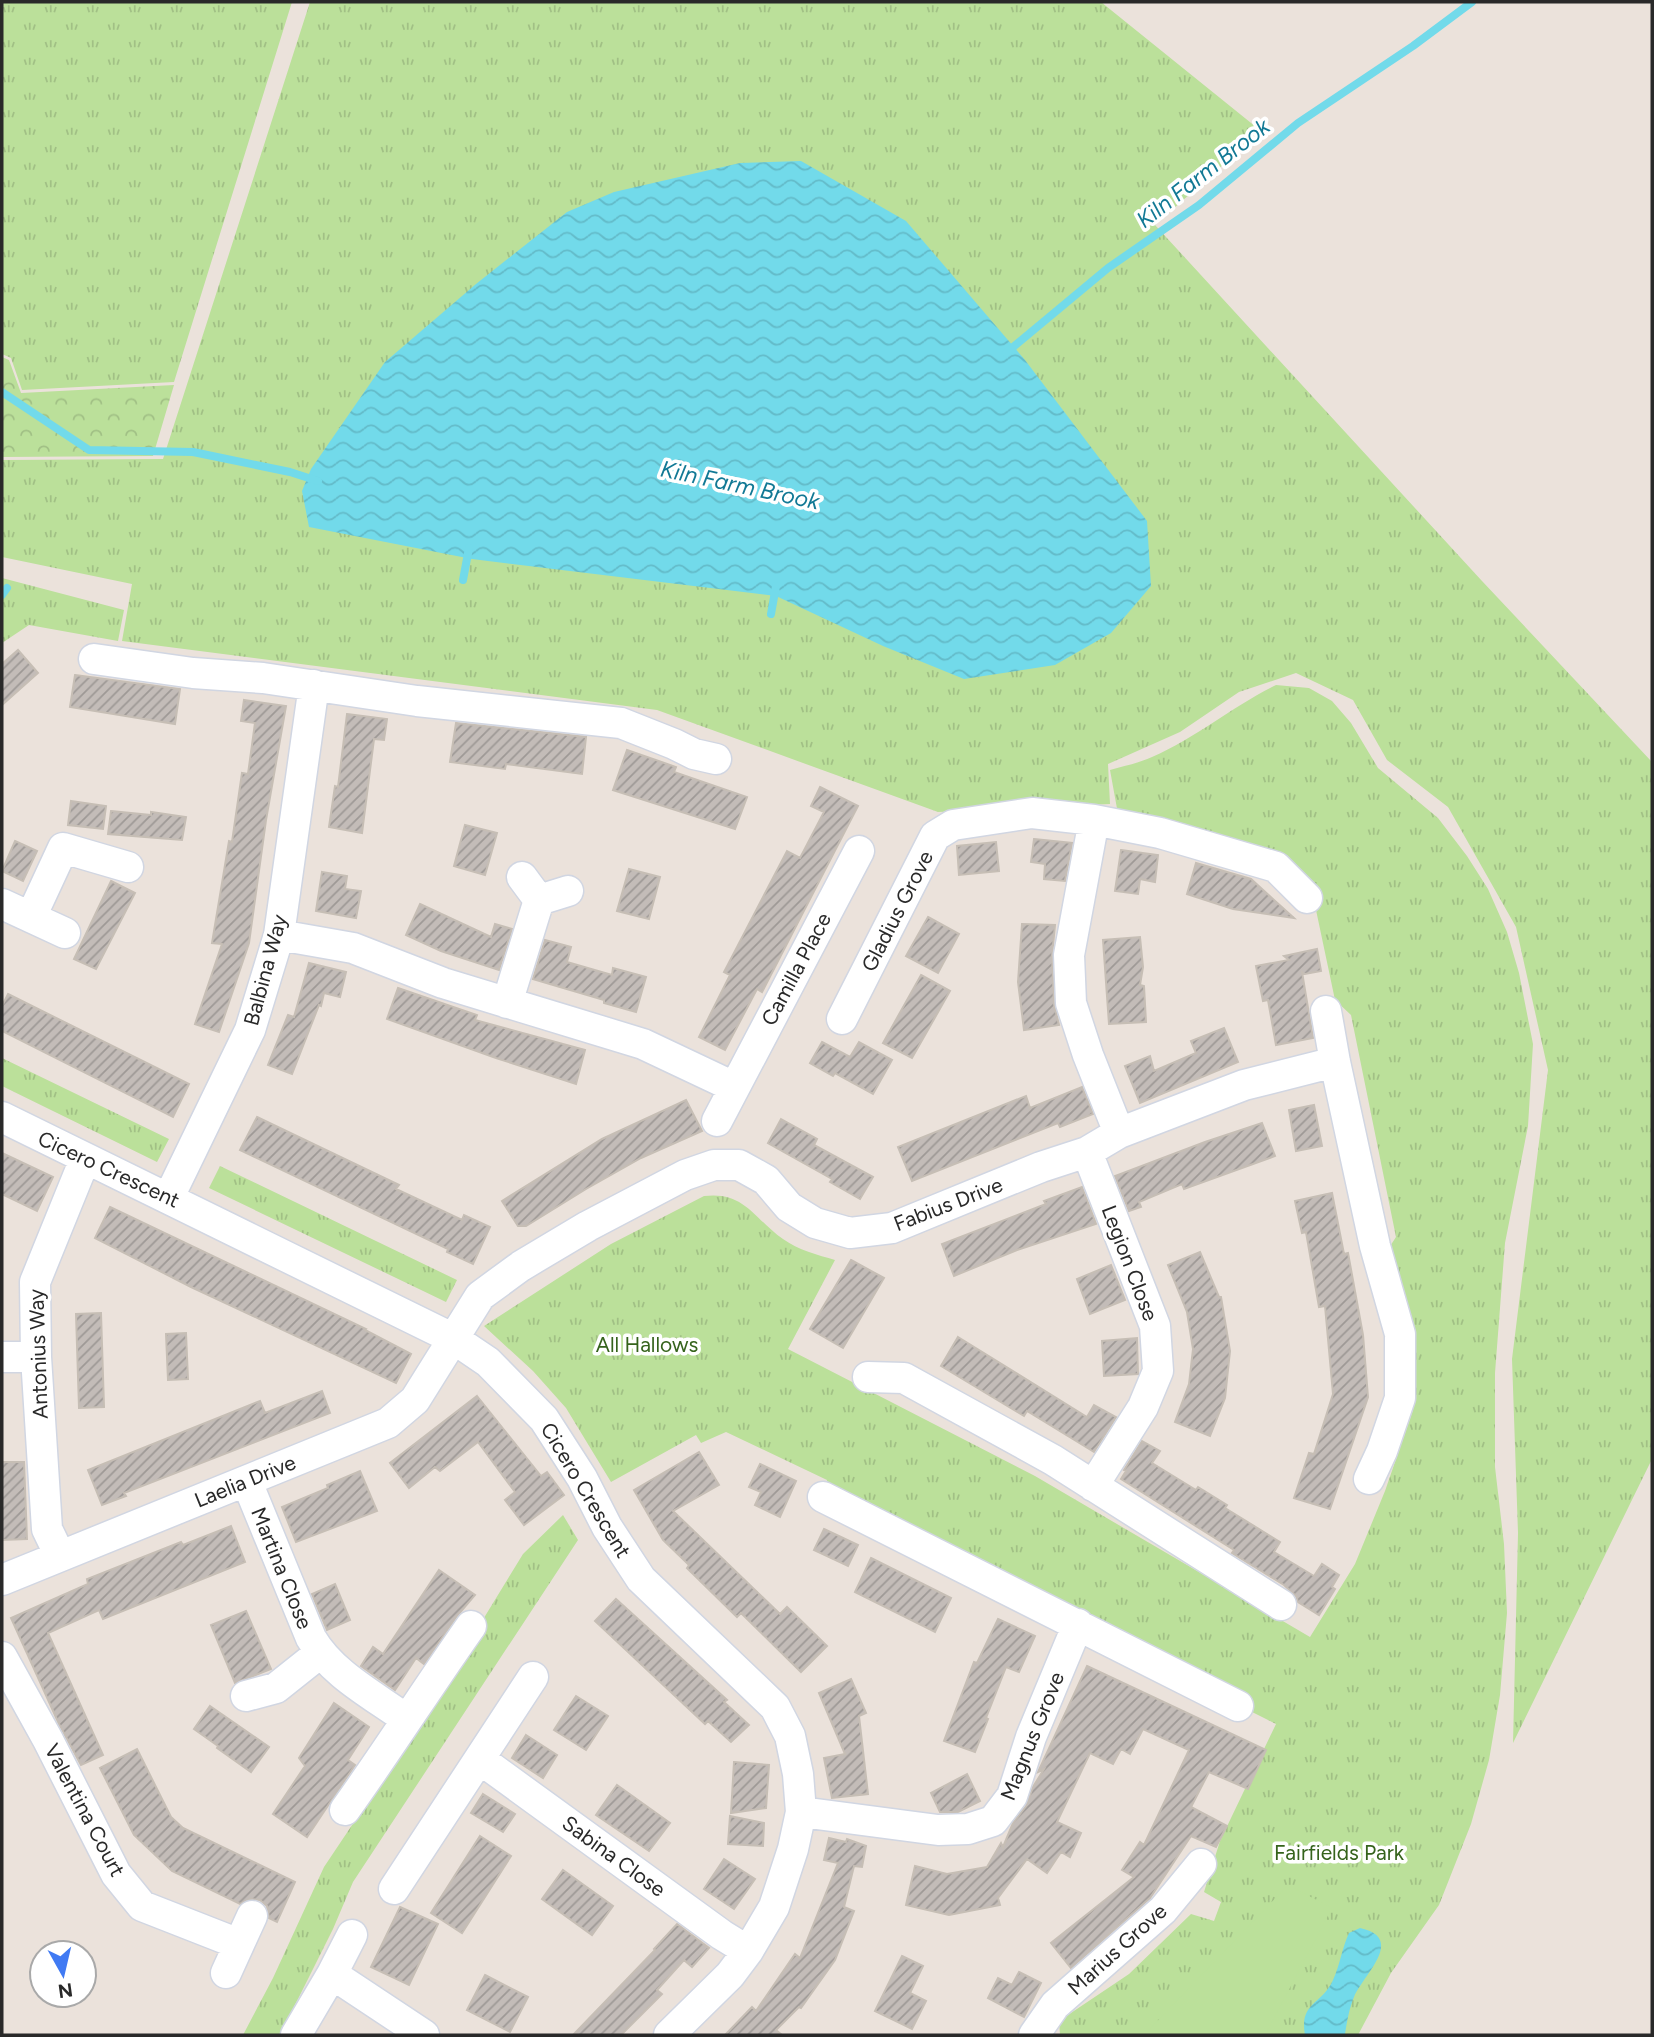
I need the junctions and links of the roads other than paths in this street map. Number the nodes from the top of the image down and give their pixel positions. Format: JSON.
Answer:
{"nodes":[{"id":1,"x":94,"y":659,"type":"dead end"},
{"id":2,"x":314,"y":685,"type":"junction"},
{"id":3,"x":716,"y":759,"type":"dead end"},
{"id":4,"x":1094,"y":820,"type":"junction"},
{"id":5,"x":859,"y":850,"type":"dead end"},
{"id":6,"x":128,"y":867,"type":"dead end"},
{"id":7,"x":568,"y":891,"type":"dead end"},
{"id":8,"x":1307,"y":898,"type":"dead end"},
{"id":9,"x":2,"y":904,"type":"edge"},
{"id":10,"x":31,"y":917,"type":"junction"},
{"id":11,"x":65,"y":933,"type":"dead end"},
{"id":12,"x":279,"y":935,"type":"junction"},
{"id":13,"x":507,"y":1003,"type":"junction"},
{"id":14,"x":1326,"y":1011,"type":"dead end"},
{"id":15,"x":842,"y":1019,"type":"dead end"},
{"id":16,"x":1335,"y":1062,"type":"junction"},
{"id":17,"x":734,"y":1087,"type":"junction"},
{"id":18,"x":2,"y":1117,"type":"edge"},
{"id":19,"x":717,"y":1121,"type":"dead end"},
{"id":20,"x":1119,"y":1133,"type":"junction"},
{"id":21,"x":1087,"y":1152,"type":"junction"},
{"id":22,"x":85,"y":1159,"type":"junction"},
{"id":23,"x":169,"y":1197,"type":"junction"},
{"id":24,"x":454,"y":1339,"type":"junction"},
{"id":25,"x":2,"y":1357,"type":"edge"},
{"id":26,"x":36,"y":1357,"type":"junction"},
{"id":27,"x":868,"y":1377,"type":"dead end"},
{"id":28,"x":1369,"y":1479,"type":"dead end"},
{"id":29,"x":247,"y":1482,"type":"junction"},
{"id":30,"x":1093,"y":1486,"type":"junction"},
{"id":31,"x":823,"y":1497,"type":"dead end"},
{"id":32,"x":60,"y":1556,"type":"junction"},
{"id":33,"x":2,"y":1580,"type":"edge"},
{"id":34,"x":1281,"y":1605,"type":"dead end"},
{"id":35,"x":1078,"y":1624,"type":"junction"},
{"id":36,"x":471,"y":1626,"type":"dead end"},
{"id":37,"x":320,"y":1653,"type":"junction"},
{"id":38,"x":2,"y":1657,"type":"edge"},
{"id":39,"x":533,"y":1677,"type":"dead end"},
{"id":40,"x":246,"y":1696,"type":"dead end"},
{"id":41,"x":1238,"y":1706,"type":"dead end"},
{"id":42,"x":406,"y":1719,"type":"junction"},
{"id":43,"x":481,"y":1760,"type":"junction"},
{"id":44,"x":345,"y":1810,"type":"dead end"},
{"id":45,"x":801,"y":1812,"type":"junction"},
{"id":46,"x":1201,"y":1864,"type":"dead end"},
{"id":47,"x":394,"y":1889,"type":"dead end"},
{"id":48,"x":252,"y":1916,"type":"dead end"},
{"id":49,"x":352,"y":1935,"type":"dead end"},
{"id":50,"x":239,"y":1944,"type":"junction"},
{"id":51,"x":748,"y":1951,"type":"junction"},
{"id":52,"x":226,"y":1972,"type":"dead end"},
{"id":53,"x":332,"y":1973,"type":"junction"},
{"id":54,"x":296,"y":2035,"type":"edge"},
{"id":55,"x":424,"y":2035,"type":"edge"},
{"id":56,"x":670,"y":2035,"type":"edge"},
{"id":57,"x":1034,"y":2035,"type":"edge"}],
"edges":[{"from":1,"to":2,"type":"street"},
{"from":2,"to":3,"type":"street"},
{"from":2,"to":12,"type":"street","name":"Balbina Way"},
{"from":4,"to":8,"type":"street","name":"Gladius Grove"},
{"from":4,"to":15,"type":"street","name":"Gladius Grove"},
{"from":4,"to":20,"type":"street"},
{"from":5,"to":17,"type":"street","name":"Camilla Place"},
{"from":6,"to":10,"type":"street"},
{"from":7,"to":13,"type":"street"},
{"from":9,"to":10,"type":"street"},
{"from":10,"to":11,"type":"street"},
{"from":12,"to":13,"type":"street"},
{"from":12,"to":23,"type":"street","name":"Balbina Way"},
{"from":13,"to":17,"type":"street"},
{"from":14,"to":16,"type":"street"},
{"from":16,"to":20,"type":"street","name":"Fabius Drive"},
{"from":16,"to":28,"type":"street"},
{"from":17,"to":19,"type":"street","name":"Camilla Place"},
{"from":18,"to":22,"type":"street","name":"Cicero Crescent"},
{"from":20,"to":21,"type":"street","name":"Fabius Drive"},
{"from":21,"to":24,"type":"street","name":"Fabius Drive"},
{"from":21,"to":30,"type":"street","name":"Legion Close"},
{"from":22,"to":23,"type":"street","name":"Cicero Crescent"},
{"from":22,"to":26,"type":"street","name":"Antonius Way"},
{"from":23,"to":24,"type":"street","name":"Cicero Crescent"},
{"from":24,"to":29,"type":"street","name":"Laelia Drive"},
{"from":24,"to":45,"type":"street","name":"Cicero Crescent"},
{"from":25,"to":26,"type":"street"},
{"from":26,"to":32,"type":"street","name":"Antonius Way"},
{"from":27,"to":30,"type":"street"},
{"from":29,"to":32,"type":"street","name":"Laelia Drive"},
{"from":29,"to":37,"type":"street","name":"Martina Close"},
{"from":30,"to":34,"type":"street"},
{"from":31,"to":35,"type":"street"},
{"from":32,"to":33,"type":"street","name":"Laelia Drive"},
{"from":35,"to":41,"type":"street"},
{"from":35,"to":45,"type":"street","name":"Magnus Grove"},
{"from":36,"to":42,"type":"street"},
{"from":37,"to":40,"type":"street","name":"Martina Close"},
{"from":37,"to":42,"type":"street","name":"Martina Close"},
{"from":38,"to":50,"type":"street","name":"Valentina Court"},
{"from":39,"to":43,"type":"street"},
{"from":42,"to":44,"type":"street"},
{"from":43,"to":47,"type":"street"},
{"from":43,"to":51,"type":"street","name":"Sabina Close"},
{"from":45,"to":51,"type":"street","name":"Cicero Crescent"},
{"from":46,"to":57,"type":"street","name":"Marius Grove"},
{"from":48,"to":50,"type":"street"},
{"from":49,"to":53,"type":"street"},
{"from":50,"to":52,"type":"street"},
{"from":51,"to":56,"type":"street","name":"Cicero Crescent"},
{"from":53,"to":54,"type":"street"},
{"from":53,"to":55,"type":"street"}]}
